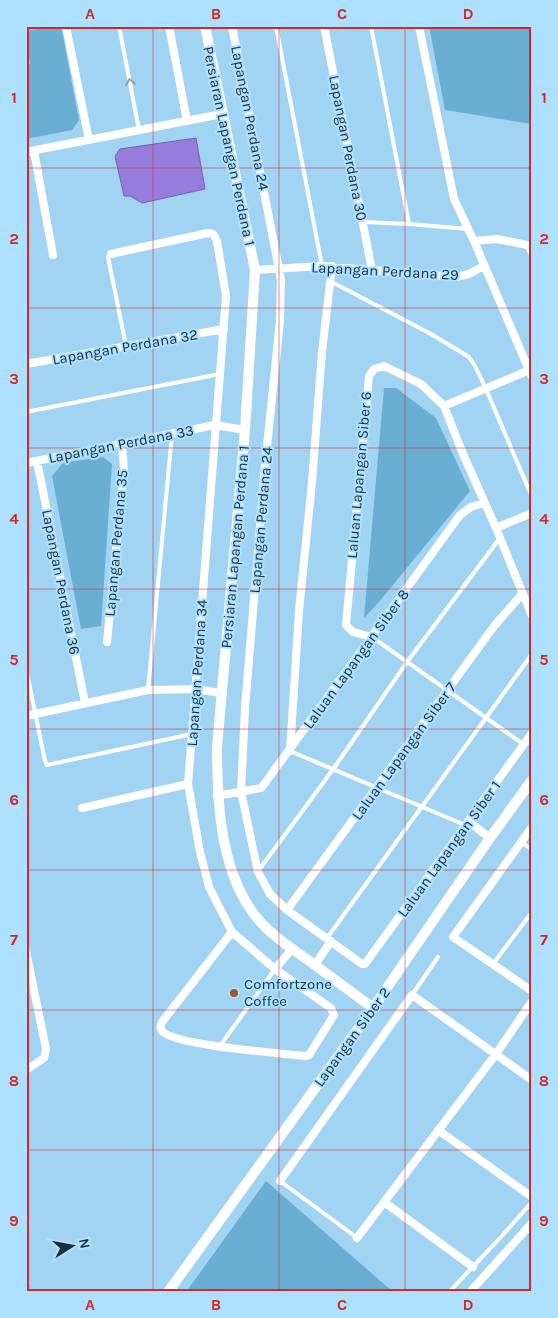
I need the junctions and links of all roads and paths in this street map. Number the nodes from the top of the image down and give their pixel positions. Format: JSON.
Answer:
{"nodes":[{"id":1,"x":66,"y":26,"type":"edge"},
{"id":2,"x":119,"y":26,"type":"edge"},
{"id":3,"x":169,"y":26,"type":"edge"},
{"id":4,"x":205,"y":26,"type":"edge"},
{"id":5,"x":232,"y":26,"type":"edge"},
{"id":6,"x":276,"y":26,"type":"edge"},
{"id":7,"x":324,"y":26,"type":"edge"},
{"id":8,"x":371,"y":26,"type":"edge"},
{"id":9,"x":419,"y":26,"type":"edge"},
{"id":10,"x":222,"y":114,"type":"junction"},
{"id":11,"x":187,"y":121,"type":"junction"},
{"id":12,"x":140,"y":130,"type":"junction"},
{"id":13,"x":89,"y":140,"type":"junction"},
{"id":14,"x":30,"y":151,"type":"edge"},
{"id":15,"x":363,"y":222,"type":"junction"},
{"id":16,"x":409,"y":224,"type":"junction"},
{"id":17,"x":469,"y":229,"type":"junction"},
{"id":18,"x":474,"y":241,"type":"junction"},
{"id":19,"x":529,"y":245,"type":"edge"},
{"id":20,"x":111,"y":254,"type":"joint"},
{"id":21,"x":53,"y":256,"type":"dead end"},
{"id":22,"x":532,"y":258,"type":"edge"},
{"id":23,"x":322,"y":266,"type":"junction"},
{"id":24,"x":332,"y":266,"type":"junction"},
{"id":25,"x":484,"y":266,"type":"junction"},
{"id":26,"x":278,"y":268,"type":"junction"},
{"id":27,"x":255,"y":270,"type":"junction"},
{"id":28,"x":372,"y":270,"type":"junction"},
{"id":29,"x":330,"y":281,"type":"junction"},
{"id":30,"x":224,"y":329,"type":"junction"},
{"id":31,"x":126,"y":346,"type":"junction"},
{"id":32,"x":26,"y":364,"type":"edge"},
{"id":33,"x":531,"y":372,"type":"edge"},
{"id":34,"x":220,"y":374,"type":"junction"},
{"id":35,"x":486,"y":389,"type":"junction"},
{"id":36,"x":444,"y":406,"type":"junction"},
{"id":37,"x":26,"y":412,"type":"edge"},
{"id":38,"x":215,"y":426,"type":"junction"},
{"id":39,"x":245,"y":430,"type":"junction"},
{"id":40,"x":172,"y":434,"type":"junction"},
{"id":41,"x":122,"y":444,"type":"junction"},
{"id":42,"x":37,"y":461,"type":"junction"},
{"id":43,"x":26,"y":463,"type":"edge"},
{"id":44,"x":532,"y":497,"type":"edge"},
{"id":45,"x":484,"y":503,"type":"junction"},
{"id":46,"x":532,"y":513,"type":"edge"},
{"id":47,"x":496,"y":528,"type":"junction"},
{"id":48,"x":500,"y":538,"type":"junction"},
{"id":49,"x":522,"y":594,"type":"junction"},
{"id":50,"x":532,"y":616,"type":"edge"},
{"id":51,"x":372,"y":638,"type":"junction"},
{"id":52,"x":107,"y":642,"type":"dead end"},
{"id":53,"x":532,"y":654,"type":"edge"},
{"id":54,"x":407,"y":662,"type":"junction"},
{"id":55,"x":26,"y":668,"type":"edge"},
{"id":56,"x":195,"y":689,"type":"junction"},
{"id":57,"x":148,"y":690,"type":"junction"},
{"id":58,"x":448,"y":691,"type":"junction"},
{"id":59,"x":221,"y":693,"type":"junction"},
{"id":60,"x":85,"y":703,"type":"junction"},
{"id":61,"x":36,"y":714,"type":"junction"},
{"id":62,"x":26,"y":716,"type":"edge"},
{"id":63,"x":486,"y":718,"type":"junction"},
{"id":64,"x":532,"y":733,"type":"edge"},
{"id":65,"x":192,"y":734,"type":"junction"},
{"id":66,"x":524,"y":744,"type":"junction"},
{"id":67,"x":290,"y":751,"type":"junction"},
{"id":68,"x":334,"y":768,"type":"junction"},
{"id":69,"x":532,"y":780,"type":"edge"},
{"id":70,"x":188,"y":784,"type":"junction"},
{"id":71,"x":377,"y":787,"type":"junction"},
{"id":72,"x":241,"y":792,"type":"junction"},
{"id":73,"x":217,"y":796,"type":"junction"},
{"id":74,"x":422,"y":807,"type":"junction"},
{"id":75,"x":82,"y":808,"type":"dead end"},
{"id":76,"x":467,"y":823,"type":"junction"},
{"id":77,"x":532,"y":827,"type":"edge"},
{"id":78,"x":490,"y":838,"type":"junction"},
{"id":79,"x":521,"y":842,"type":"junction"},
{"id":80,"x":532,"y":850,"type":"edge"},
{"id":81,"x":258,"y":872,"type":"junction"},
{"id":82,"x":288,"y":910,"type":"junction"},
{"id":83,"x":532,"y":912,"type":"edge"},
{"id":84,"x":232,"y":932,"type":"junction"},
{"id":85,"x":329,"y":940,"type":"junction"},
{"id":86,"x":292,"y":949,"type":"junction"},
{"id":87,"x":26,"y":950,"type":"edge"},
{"id":88,"x":438,"y":957,"type":"dead end"},
{"id":89,"x":365,"y":964,"type":"joint"},
{"id":90,"x":315,"y":965,"type":"junction"},
{"id":91,"x":492,"y":965,"type":"junction"},
{"id":92,"x":275,"y":969,"type":"junction"},
{"id":93,"x":532,"y":991,"type":"edge"},
{"id":94,"x":412,"y":995,"type":"junction"},
{"id":95,"x":532,"y":1001,"type":"edge"},
{"id":96,"x":373,"y":1008,"type":"junction"},
{"id":97,"x":220,"y":1046,"type":"junction"},
{"id":98,"x":496,"y":1054,"type":"junction"},
{"id":99,"x":26,"y":1070,"type":"edge"},
{"id":100,"x":532,"y":1080,"type":"edge"},
{"id":101,"x":438,"y":1130,"type":"junction"},
{"id":102,"x":280,"y":1181,"type":"joint"},
{"id":103,"x":532,"y":1197,"type":"edge"},
{"id":104,"x":384,"y":1202,"type":"junction"},
{"id":105,"x":532,"y":1202,"type":"edge"},
{"id":106,"x":530,"y":1228,"type":"edge"},
{"id":107,"x":357,"y":1238,"type":"joint"},
{"id":108,"x":473,"y":1267,"type":"junction"},
{"id":109,"x":168,"y":1292,"type":"edge"},
{"id":110,"x":449,"y":1292,"type":"edge"},
{"id":111,"x":470,"y":1292,"type":"edge"}],
"edges":[{"from":1,"to":13,"type":"street"},
{"from":12,"to":2,"type":"lane","one_way":true},
{"from":3,"to":11,"type":"street"},
{"from":4,"to":10,"type":"street","name":"Persiaran Lapangan Perdana 1"},
{"from":5,"to":26,"type":"street","name":"Lapangan Perdana 24"},
{"from":6,"to":23,"type":"lane"},
{"from":7,"to":15,"type":"street","name":"Lapangan Perdana 30"},
{"from":8,"to":16,"type":"lane"},
{"from":9,"to":17,"type":"street"},
{"from":10,"to":11,"type":"street"},
{"from":10,"to":27,"type":"street","name":"Persiaran Lapangan Perdana 1"},
{"from":11,"to":12,"type":"street"},
{"from":12,"to":13,"type":"street"},
{"from":13,"to":14,"type":"street"},
{"from":14,"to":21,"type":"street"},
{"from":15,"to":16,"type":"lane"},
{"from":15,"to":28,"type":"street","name":"Lapangan Perdana 30"},
{"from":16,"to":17,"type":"lane"},
{"from":17,"to":18,"type":"street"},
{"from":18,"to":19,"type":"street"},
{"from":18,"to":25,"type":"street"},
{"from":19,"to":22,"type":"lane"},
{"from":20,"to":30,"type":"street","name":"Lapangan Perdana 34"},
{"from":20,"to":31,"type":"lane"},
{"from":23,"to":24,"type":"street","name":"Lapangan Perdana 29"},
{"from":23,"to":26,"type":"street","name":"Lapangan Perdana 29"},
{"from":24,"to":28,"type":"street","name":"Lapangan Perdana 29"},
{"from":24,"to":29,"type":"street"},
{"from":25,"to":28,"type":"street","name":"Lapangan Perdana 29"},
{"from":25,"to":33,"type":"street"},
{"from":26,"to":27,"type":"street","name":"Lapangan Perdana 29"},
{"from":26,"to":72,"type":"street","name":"Lapangan Perdana 24"},
{"from":27,"to":39,"type":"street","name":"Persiaran Lapangan Perdana 1"},
{"from":29,"to":35,"type":"lane"},
{"from":29,"to":67,"type":"street"},
{"from":30,"to":31,"type":"street","name":"Lapangan Perdana 32"},
{"from":30,"to":34,"type":"street","name":"Lapangan Perdana 34"},
{"from":31,"to":32,"type":"street","name":"Lapangan Perdana 32"},
{"from":33,"to":35,"type":"street"},
{"from":34,"to":37,"type":"lane"},
{"from":34,"to":38,"type":"street","name":"Lapangan Perdana 34"},
{"from":35,"to":36,"type":"street"},
{"from":35,"to":44,"type":"lane"},
{"from":36,"to":45,"type":"street","name":"Laluan Lapangan Siber 6"},
{"from":36,"to":51,"type":"street","name":"Laluan Lapangan Siber 6"},
{"from":38,"to":39,"type":"street","name":"Lapangan Perdana 33"},
{"from":38,"to":40,"type":"street","name":"Lapangan Perdana 33"},
{"from":38,"to":56,"type":"street","name":"Lapangan Perdana 34"},
{"from":39,"to":59,"type":"street","name":"Persiaran Lapangan Perdana 1"},
{"from":40,"to":41,"type":"street","name":"Lapangan Perdana 33"},
{"from":40,"to":57,"type":"lane"},
{"from":41,"to":42,"type":"street","name":"Lapangan Perdana 33"},
{"from":41,"to":52,"type":"street","name":"Lapangan Perdana 35"},
{"from":42,"to":43,"type":"street","name":"Lapangan Perdana 33"},
{"from":42,"to":60,"type":"street","name":"Lapangan Perdana 36"},
{"from":45,"to":47,"type":"street","name":"Laluan Lapangan Siber 6"},
{"from":45,"to":51,"type":"street","name":"Laluan Lapangan Siber 8"},
{"from":46,"to":47,"type":"street"},
{"from":47,"to":48,"type":"street","name":"Laluan Lapangan Siber 6"},
{"from":48,"to":49,"type":"street","name":"Laluan Lapangan Siber 6"},
{"from":48,"to":54,"type":"lane"},
{"from":49,"to":50,"type":"street","name":"Laluan Lapangan Siber 6"},
{"from":49,"to":58,"type":"street","name":"Laluan Lapangan Siber 7"},
{"from":51,"to":54,"type":"lane"},
{"from":51,"to":67,"type":"street","name":"Laluan Lapangan Siber 8"},
{"from":53,"to":63,"type":"lane"},
{"from":54,"to":58,"type":"lane"},
{"from":54,"to":68,"type":"lane"},
{"from":55,"to":61,"type":"lane"},
{"from":56,"to":57,"type":"street"},
{"from":56,"to":59,"type":"street"},
{"from":56,"to":65,"type":"street","name":"Lapangan Perdana 34"},
{"from":57,"to":60,"type":"street"},
{"from":58,"to":63,"type":"lane"},
{"from":58,"to":71,"type":"street","name":"Laluan Lapangan Siber 7"},
{"from":59,"to":73,"type":"street","name":"Persiaran Lapangan Perdana 1"},
{"from":60,"to":61,"type":"street"},
{"from":61,"to":62,"type":"street"},
{"from":61,"to":65,"type":"lane"},
{"from":63,"to":66,"type":"lane"},
{"from":63,"to":74,"type":"lane"},
{"from":64,"to":66,"type":"street","name":"Laluan Lapangan Siber 1"},
{"from":65,"to":70,"type":"street","name":"Lapangan Perdana 34"},
{"from":66,"to":76,"type":"street","name":"Laluan Lapangan Siber 1"},
{"from":67,"to":68,"type":"lane"},
{"from":67,"to":72,"type":"street","name":"Laluan Lapangan Siber 8"},
{"from":68,"to":71,"type":"lane"},
{"from":68,"to":81,"type":"lane"},
{"from":69,"to":78,"type":"street","name":"Lapangan Siber 2"},
{"from":70,"to":75,"type":"street"},
{"from":70,"to":84,"type":"street","name":"Lapangan Perdana 34"},
{"from":71,"to":74,"type":"lane"},
{"from":71,"to":82,"type":"street","name":"Laluan Lapangan Siber 7"},
{"from":72,"to":73,"type":"street","name":"Laluan Lapangan Siber 8"},
{"from":72,"to":81,"type":"street","name":"Lapangan Perdana 24"},
{"from":73,"to":86,"type":"street","name":"Persiaran Lapangan Perdana 1"},
{"from":74,"to":76,"type":"lane"},
{"from":74,"to":85,"type":"lane"},
{"from":76,"to":78,"type":"street"},
{"from":76,"to":89,"type":"street","name":"Laluan Lapangan Siber 1"},
{"from":77,"to":79,"type":"street"},
{"from":78,"to":96,"type":"street","name":"Lapangan Siber 2"},
{"from":79,"to":80,"type":"lane"},
{"from":79,"to":91,"type":"street"},
{"from":81,"to":82,"type":"street","name":"Lapangan Perdana 24"},
{"from":82,"to":85,"type":"street","name":"Lapangan Perdana 24"},
{"from":83,"to":91,"type":"lane"},
{"from":84,"to":92,"type":"street","name":"Lapangan Perdana 34"},
{"from":84,"to":97,"type":"street"},
{"from":85,"to":89,"type":"street","name":"Lapangan Perdana 24"},
{"from":85,"to":90,"type":"street"},
{"from":86,"to":90,"type":"street","name":"Persiaran Lapangan Perdana 1"},
{"from":86,"to":92,"type":"street"},
{"from":87,"to":99,"type":"street"},
{"from":88,"to":94,"type":"lane"},
{"from":90,"to":96,"type":"street","name":"Persiaran Lapangan Perdana 1"},
{"from":91,"to":93,"type":"street"},
{"from":92,"to":97,"type":"lane"},
{"from":92,"to":97,"type":"street","name":"Lapangan Perdana 34"},
{"from":94,"to":98,"type":"street"},
{"from":94,"to":102,"type":"street"},
{"from":95,"to":98,"type":"street"},
{"from":96,"to":109,"type":"street","name":"Lapangan Siber 2"},
{"from":98,"to":100,"type":"street"},
{"from":98,"to":101,"type":"street"},
{"from":101,"to":103,"type":"street"},
{"from":101,"to":104,"type":"street"},
{"from":102,"to":107,"type":"lane"},
{"from":104,"to":107,"type":"street"},
{"from":104,"to":108,"type":"street"},
{"from":105,"to":108,"type":"lane"},
{"from":106,"to":111,"type":"street"},
{"from":108,"to":110,"type":"lane"}]}
